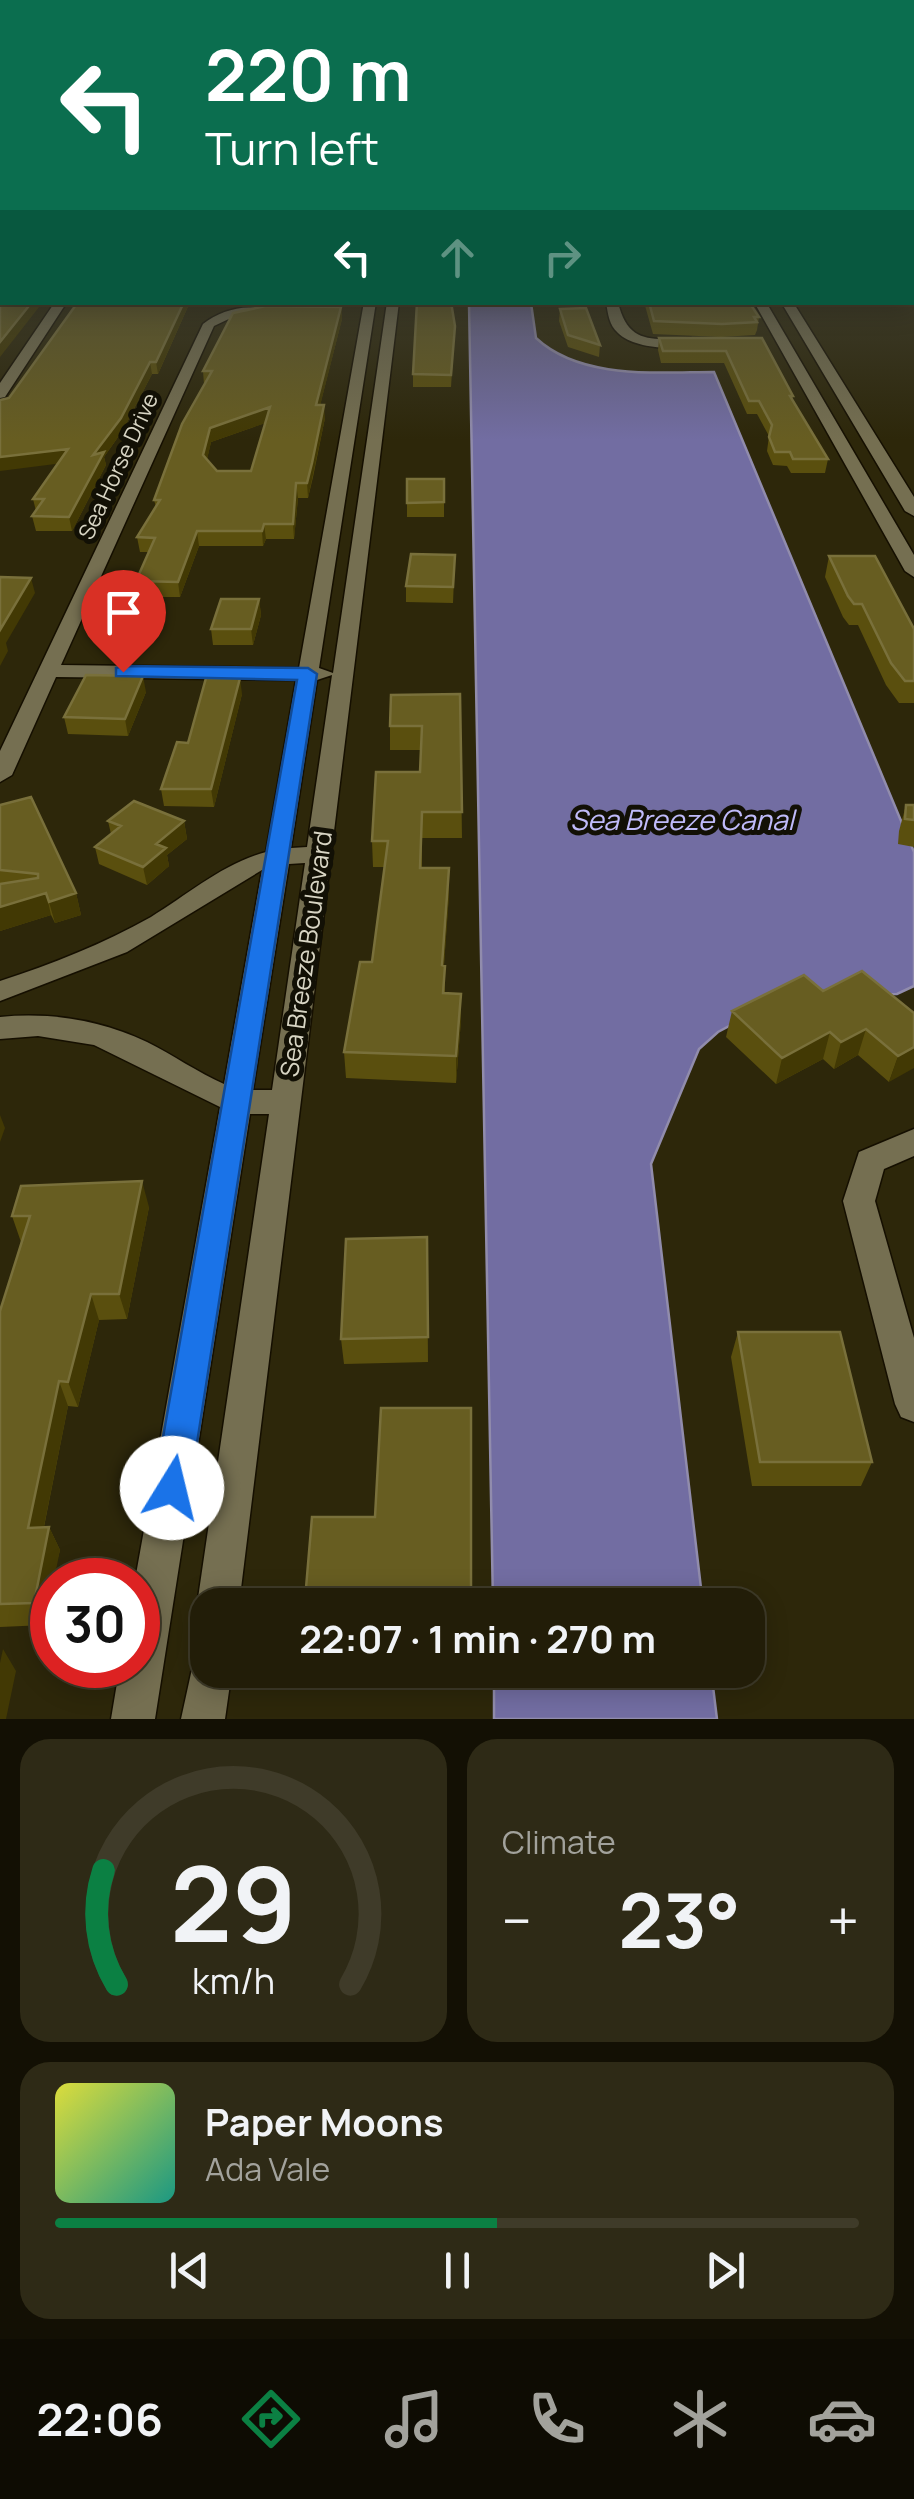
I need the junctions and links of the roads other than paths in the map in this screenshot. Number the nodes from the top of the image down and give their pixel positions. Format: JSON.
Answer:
{"nodes":[{"id":1,"x":59,"y":305,"type":"edge"},
{"id":2,"x":613,"y":305,"type":"edge"},
{"id":3,"x":761,"y":305,"type":"edge"},
{"id":4,"x":789,"y":305,"type":"edge"},
{"id":5,"x":375,"y":308,"type":"edge"},
{"id":6,"x":292,"y":312,"type":"edge"},
{"id":7,"x":712,"y":342,"type":"edge"},
{"id":8,"x":772,"y":342,"type":"junction"},
{"id":9,"x":811,"y":342,"type":"junction"},
{"id":10,"x":0,"y":394,"type":"edge"},
{"id":11,"x":914,"y":511,"type":"edge"},
{"id":12,"x":914,"y":571,"type":"edge"},
{"id":13,"x":49,"y":671,"type":"junction"},
{"id":14,"x":308,"y":674,"type":"junction"},
{"id":15,"x":344,"y":674,"type":"junction"},
{"id":16,"x":0,"y":775,"type":"edge"},
{"id":17,"x":319,"y":854,"type":"junction"},
{"id":18,"x":278,"y":855,"type":"junction"},
{"id":19,"x":7,"y":989,"type":"edge"},
{"id":20,"x":5,"y":1027,"type":"edge"},
{"id":21,"x":236,"y":1101,"type":"junction"},
{"id":22,"x":286,"y":1102,"type":"junction"},
{"id":23,"x":914,"y":1142,"type":"edge"},
{"id":24,"x":914,"y":1404,"type":"edge"},
{"id":25,"x":220,"y":1588,"type":"edge"},
{"id":26,"x":207,"y":1688,"type":"edge"},
{"id":27,"x":133,"y":1719,"type":"edge"},
{"id":28,"x":203,"y":1719,"type":"edge"}],
"edges":[{"from":1,"to":10,"type":"street"},
{"from":2,"to":7,"type":"street"},
{"from":3,"to":8,"type":"street"},
{"from":4,"to":9,"type":"street"},
{"from":5,"to":14,"type":"street","name":"Sea Breeze Boulevard"},
{"from":5,"to":15,"type":"street","name":"Sea Breeze Boulevard"},
{"from":6,"to":13,"type":"street","name":"Sea Horse Drive"},
{"from":8,"to":9,"type":"street"},
{"from":8,"to":12,"type":"street"},
{"from":9,"to":11,"type":"street"},
{"from":13,"to":14,"type":"street"},
{"from":13,"to":16,"type":"street","name":"Sea Horse Drive"},
{"from":14,"to":15,"type":"street"},
{"from":14,"to":18,"type":"street","name":"Sea Breeze Boulevard"},
{"from":15,"to":17,"type":"street","name":"Sea Breeze Boulevard"},
{"from":17,"to":18,"type":"street"},
{"from":17,"to":22,"type":"street","name":"Sea Breeze Boulevard"},
{"from":18,"to":19,"type":"street","name":"Sea Breeze Boulevard"},
{"from":18,"to":21,"type":"street","name":"Sea Breeze Boulevard"},
{"from":19,"to":20,"type":"street"},
{"from":20,"to":21,"type":"street"},
{"from":21,"to":22,"type":"street"},
{"from":21,"to":27,"type":"street","name":"Sea Breeze Boulevard"},
{"from":22,"to":25,"type":"street","name":"Sea Breeze Boulevard"},
{"from":23,"to":24,"type":"street"},
{"from":26,"to":28,"type":"street"}]}
